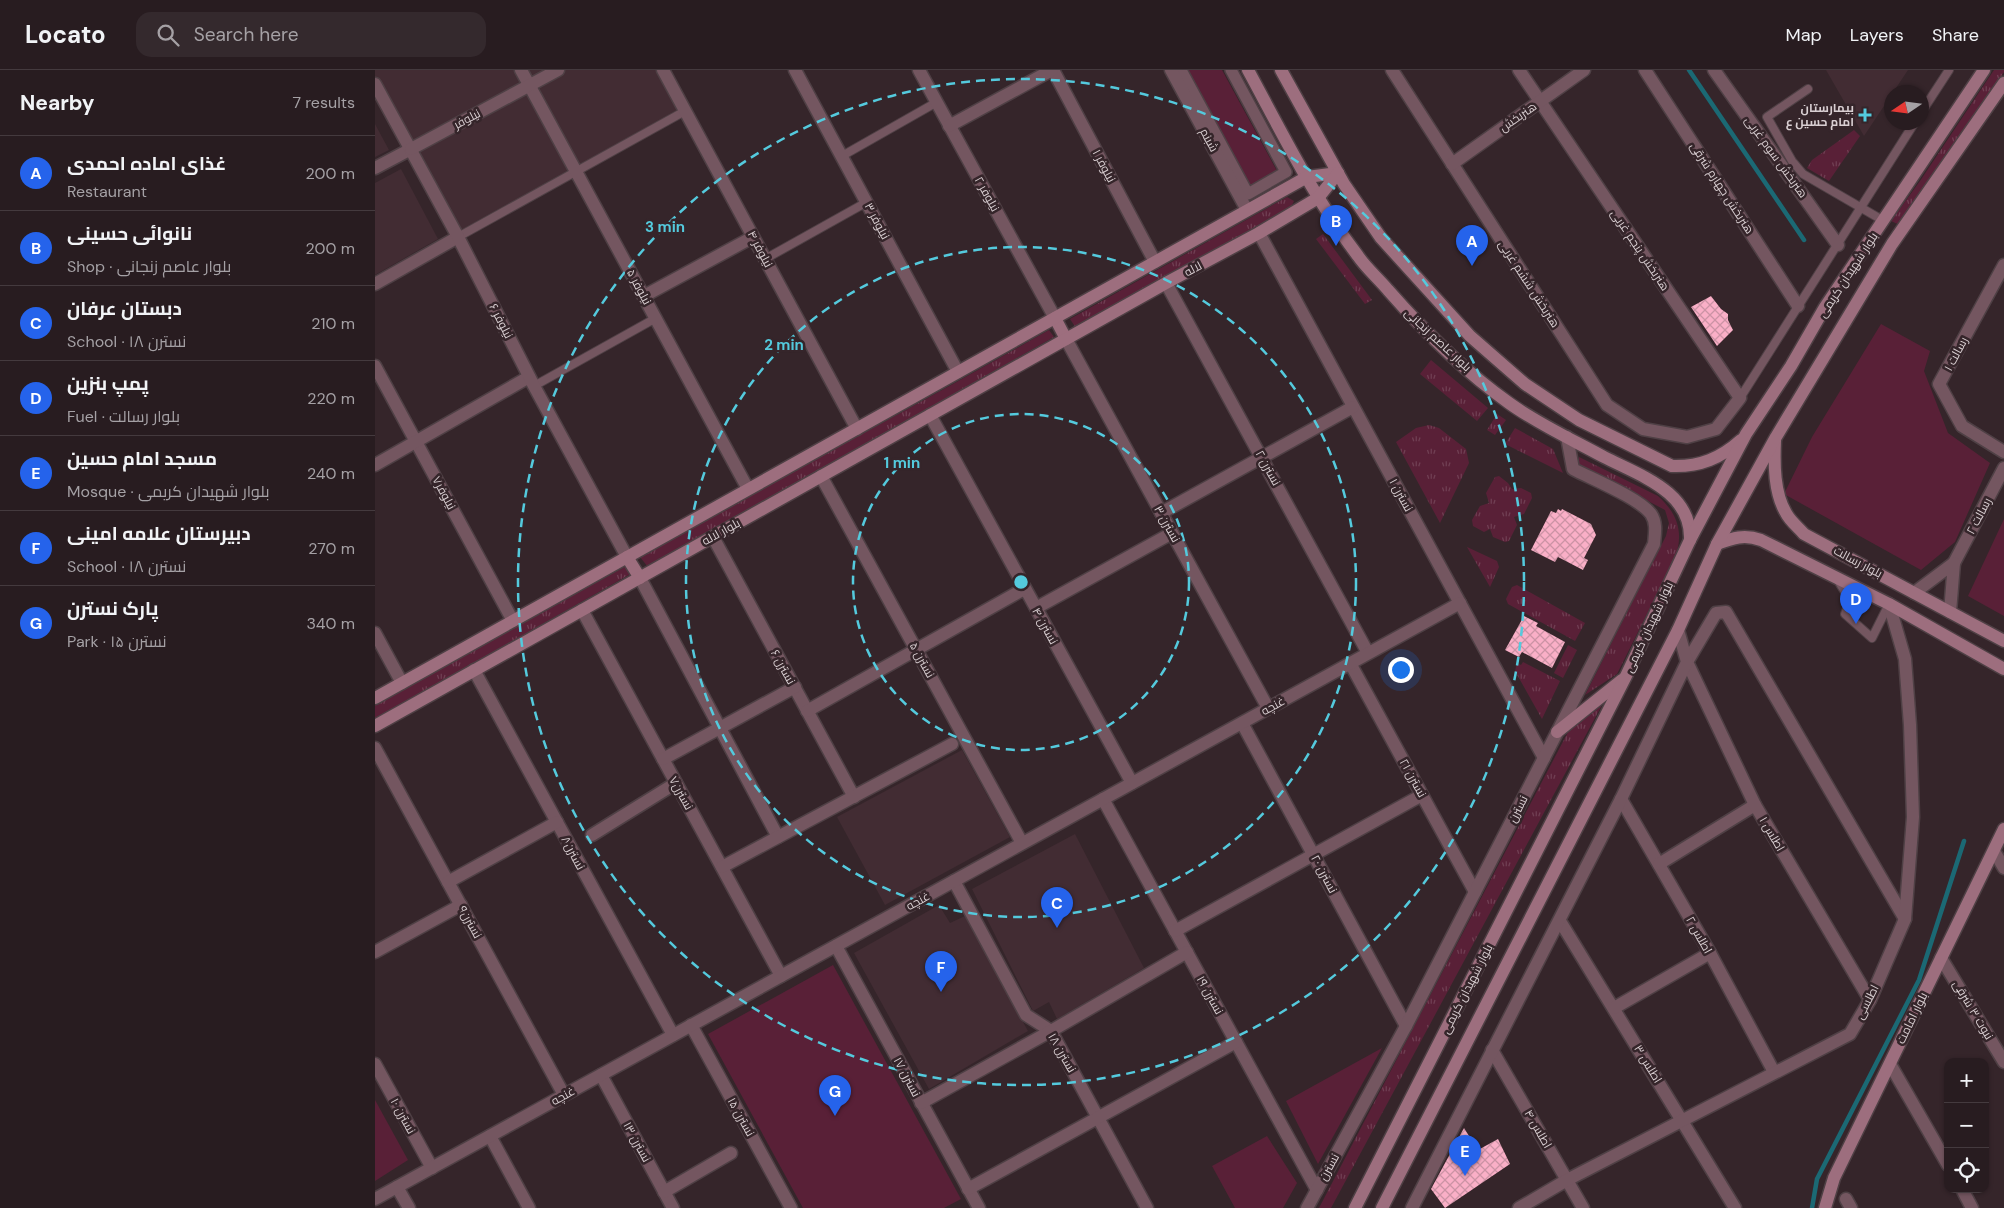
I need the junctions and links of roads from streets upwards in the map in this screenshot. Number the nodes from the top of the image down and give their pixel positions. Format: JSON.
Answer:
{"nodes":[{"id":1,"x":521,"y":70,"type":"edge"},
{"id":2,"x":558,"y":70,"type":"edge"},
{"id":3,"x":663,"y":70,"type":"edge"},
{"id":4,"x":795,"y":70,"type":"edge"},
{"id":5,"x":919,"y":70,"type":"edge"},
{"id":6,"x":1052,"y":70,"type":"edge"},
{"id":7,"x":1171,"y":70,"type":"edge"},
{"id":8,"x":1181,"y":70,"type":"edge"},
{"id":9,"x":1231,"y":70,"type":"edge"},
{"id":10,"x":1248,"y":70,"type":"edge"},
{"id":11,"x":1281,"y":70,"type":"edge"},
{"id":12,"x":1393,"y":70,"type":"edge"},
{"id":13,"x":1519,"y":70,"type":"edge"},
{"id":14,"x":1584,"y":70,"type":"edge"},
{"id":15,"x":1645,"y":70,"type":"edge"},
{"id":16,"x":1714,"y":70,"type":"edge"},
{"id":17,"x":1984,"y":70,"type":"edge"},
{"id":18,"x":2004,"y":83,"type":"edge"},
{"id":19,"x":375,"y":84,"type":"edge"},
{"id":20,"x":530,"y":85,"type":"junction"},
{"id":21,"x":1540,"y":102,"type":"junction"},
{"id":22,"x":949,"y":126,"type":"junction"},
{"id":23,"x":411,"y":149,"type":"junction"},
{"id":24,"x":1452,"y":164,"type":"junction"},
{"id":25,"x":375,"y":168,"type":"edge"},
{"id":26,"x":1338,"y":173,"type":"junction"},
{"id":27,"x":1307,"y":177,"type":"junction"},
{"id":28,"x":1318,"y":198,"type":"junction"},
{"id":29,"x":1247,"y":210,"type":"junction"},
{"id":30,"x":1259,"y":233,"type":"junction"},
{"id":31,"x":458,"y":237,"type":"junction"},
{"id":32,"x":753,"y":237,"type":"junction"},
{"id":33,"x":1839,"y":245,"type":"road end"},
{"id":34,"x":1155,"y":262,"type":"junction"},
{"id":35,"x":2004,"y":265,"type":"edge"},
{"id":36,"x":1166,"y":283,"type":"junction"},
{"id":37,"x":375,"y":284,"type":"edge"},
{"id":38,"x":644,"y":296,"type":"junction"},
{"id":39,"x":1798,"y":306,"type":"road end"},
{"id":40,"x":1055,"y":318,"type":"junction"},
{"id":41,"x":1066,"y":339,"type":"junction"},
{"id":42,"x":375,"y":366,"type":"edge"},
{"id":43,"x":958,"y":372,"type":"junction"},
{"id":44,"x":531,"y":381,"type":"junction"},
{"id":45,"x":1607,"y":405,"type":"joint"},
{"id":46,"x":1353,"y":407,"type":"junction"},
{"id":47,"x":930,"y":415,"type":"junction"},
{"id":48,"x":857,"y":429,"type":"junction"},
{"id":49,"x":1746,"y":434,"type":"junction"},
{"id":50,"x":1567,"y":437,"type":"junction"},
{"id":51,"x":1776,"y":437,"type":"junction"},
{"id":52,"x":416,"y":442,"type":"junction"},
{"id":53,"x":2004,"y":452,"type":"edge"},
{"id":54,"x":1262,"y":457,"type":"junction"},
{"id":55,"x":375,"y":465,"type":"edge"},
{"id":56,"x":2004,"y":468,"type":"edge"},
{"id":57,"x":821,"y":476,"type":"junction"},
{"id":58,"x":748,"y":489,"type":"junction"},
{"id":59,"x":1161,"y":513,"type":"junction"},
{"id":60,"x":1172,"y":533,"type":"junction"},
{"id":61,"x":713,"y":537,"type":"junction"},
{"id":62,"x":1690,"y":540,"type":"junction"},
{"id":63,"x":1717,"y":544,"type":"junction"},
{"id":64,"x":627,"y":557,"type":"junction"},
{"id":65,"x":1954,"y":563,"type":"junction"},
{"id":66,"x":640,"y":578,"type":"junction"},
{"id":67,"x":1024,"y":589,"type":"junction"},
{"id":68,"x":1914,"y":592,"type":"junction"},
{"id":69,"x":1460,"y":603,"type":"junction"},
{"id":70,"x":1889,"y":604,"type":"junction"},
{"id":71,"x":1036,"y":608,"type":"junction"},
{"id":72,"x":582,"y":610,"type":"junction"},
{"id":73,"x":1950,"y":612,"type":"junction"},
{"id":74,"x":513,"y":621,"type":"junction"},
{"id":75,"x":1678,"y":630,"type":"junction"},
{"id":76,"x":375,"y":633,"type":"edge"},
{"id":77,"x":2004,"y":641,"type":"edge"},
{"id":78,"x":916,"y":650,"type":"junction"},
{"id":79,"x":1368,"y":653,"type":"junction"},
{"id":80,"x":1687,"y":662,"type":"junction"},
{"id":81,"x":1350,"y":663,"type":"junction"},
{"id":82,"x":2004,"y":669,"type":"edge"},
{"id":83,"x":474,"y":670,"type":"junction"},
{"id":84,"x":1626,"y":676,"type":"junction"},
{"id":85,"x":402,"y":683,"type":"junction"},
{"id":86,"x":795,"y":687,"type":"junction"},
{"id":87,"x":375,"y":698,"type":"edge"},
{"id":88,"x":1268,"y":708,"type":"junction"},
{"id":89,"x":807,"y":710,"type":"junction"},
{"id":90,"x":1242,"y":723,"type":"junction"},
{"id":91,"x":375,"y":726,"type":"edge"},
{"id":92,"x":720,"y":728,"type":"junction"},
{"id":93,"x":1557,"y":732,"type":"junction"},
{"id":94,"x":952,"y":744,"type":"dead end"},
{"id":95,"x":375,"y":748,"type":"edge"},
{"id":96,"x":1544,"y":758,"type":"junction"},
{"id":97,"x":663,"y":759,"type":"junction"},
{"id":98,"x":1132,"y":783,"type":"junction"},
{"id":99,"x":676,"y":784,"type":"junction"},
{"id":100,"x":1422,"y":795,"type":"junction"},
{"id":101,"x":854,"y":797,"type":"junction"},
{"id":102,"x":1103,"y":799,"type":"junction"},
{"id":103,"x":1621,"y":799,"type":"junction"},
{"id":104,"x":1755,"y":805,"type":"junction"},
{"id":105,"x":557,"y":822,"type":"junction"},
{"id":106,"x":2004,"y":829,"type":"edge"},
{"id":107,"x":592,"y":835,"type":"dead end"},
{"id":108,"x":778,"y":837,"type":"junction"},
{"id":109,"x":1022,"y":844,"type":"junction"},
{"id":110,"x":1994,"y":851,"type":"junction"},
{"id":111,"x":1314,"y":855,"type":"junction"},
{"id":112,"x":1659,"y":864,"type":"junction"},
{"id":113,"x":722,"y":867,"type":"junction"},
{"id":114,"x":2004,"y":868,"type":"edge"},
{"id":115,"x":954,"y":881,"type":"junction"},
{"id":116,"x":448,"y":882,"type":"junction"},
{"id":117,"x":1475,"y":892,"type":"junction"},
{"id":118,"x":461,"y":905,"type":"junction"},
{"id":119,"x":1905,"y":920,"type":"junction"},
{"id":120,"x":1560,"y":921,"type":"junction"},
{"id":121,"x":1175,"y":931,"type":"junction"},
{"id":122,"x":836,"y":946,"type":"junction"},
{"id":123,"x":375,"y":952,"type":"edge"},
{"id":124,"x":1187,"y":952,"type":"junction"},
{"id":125,"x":1710,"y":953,"type":"junction"},
{"id":126,"x":1941,"y":958,"type":"junction"},
{"id":127,"x":781,"y":976,"type":"junction"},
{"id":128,"x":1870,"y":1000,"type":"junction"},
{"id":129,"x":1614,"y":1008,"type":"junction"},
{"id":130,"x":691,"y":1025,"type":"junction"},
{"id":131,"x":1407,"y":1026,"type":"junction"},
{"id":132,"x":1051,"y":1031,"type":"junction"},
{"id":133,"x":673,"y":1035,"type":"junction"},
{"id":134,"x":1236,"y":1042,"type":"junction"},
{"id":135,"x":1492,"y":1050,"type":"junction"},
{"id":136,"x":2004,"y":1062,"type":"edge"},
{"id":137,"x":375,"y":1064,"type":"edge"},
{"id":138,"x":1890,"y":1064,"type":"junction"},
{"id":139,"x":1774,"y":1072,"type":"junction"},
{"id":140,"x":601,"y":1075,"type":"junction"},
{"id":141,"x":564,"y":1095,"type":"junction"},
{"id":142,"x":921,"y":1103,"type":"junction"},
{"id":143,"x":1098,"y":1117,"type":"junction"},
{"id":144,"x":1682,"y":1121,"type":"junction"},
{"id":145,"x":490,"y":1136,"type":"junction"},
{"id":146,"x":731,"y":1153,"type":"dead end"},
{"id":147,"x":1944,"y":1158,"type":"edge"},
{"id":148,"x":432,"y":1168,"type":"junction"},
{"id":149,"x":1567,"y":1180,"type":"junction"},
{"id":150,"x":397,"y":1186,"type":"junction"},
{"id":151,"x":968,"y":1189,"type":"junction"},
{"id":152,"x":1317,"y":1190,"type":"junction"},
{"id":153,"x":665,"y":1192,"type":"junction"},
{"id":154,"x":1964,"y":1193,"type":"edge"},
{"id":155,"x":375,"y":1199,"type":"edge"},
{"id":156,"x":409,"y":1208,"type":"edge"},
{"id":157,"x":529,"y":1208,"type":"edge"},
{"id":158,"x":673,"y":1208,"type":"edge"},
{"id":159,"x":791,"y":1208,"type":"edge"},
{"id":160,"x":979,"y":1208,"type":"edge"},
{"id":161,"x":1147,"y":1208,"type":"edge"},
{"id":162,"x":1307,"y":1208,"type":"edge"},
{"id":163,"x":1355,"y":1208,"type":"edge"},
{"id":164,"x":1383,"y":1208,"type":"edge"},
{"id":165,"x":1412,"y":1208,"type":"edge"},
{"id":166,"x":1519,"y":1208,"type":"edge"},
{"id":167,"x":1583,"y":1208,"type":"edge"},
{"id":168,"x":1735,"y":1208,"type":"edge"},
{"id":169,"x":1825,"y":1208,"type":"edge"},
{"id":170,"x":1972,"y":1208,"type":"edge"}],
"edges":[{"from":1,"to":20,"type":"street","name":"نیلوفر ۵"},
{"from":2,"to":20,"type":"street","name":"نیلوفر"},
{"from":3,"to":32,"type":"street","name":"نیلوفر ۴"},
{"from":4,"to":43,"type":"street","name":"نیلوفر ۳"},
{"from":5,"to":22,"type":"street","name":"نیلوفر ۲"},
{"from":6,"to":22,"type":"street"},
{"from":6,"to":34,"type":"street","name":"نیلوفر ۱"},
{"from":7,"to":29,"type":"street","name":"شبنم"},
{"from":8,"to":9,"type":"street"},
{"from":10,"to":27,"type":"main road","name":"بلوار عاصم زنجانی"},
{"from":11,"to":26,"type":"main road","name":"بلوار عاصم زنجانی"},
{"from":12,"to":24,"type":"street","name":"هنربخش ششم غربی"},
{"from":13,"to":21,"type":"street","name":"هنربخش پنجم غربی"},
{"from":14,"to":21,"type":"street","name":"هنربخش"},
{"from":15,"to":39,"type":"street","name":"هنربخش چهارم شرقی"},
{"from":16,"to":33,"type":"street","name":"هنربخش سوم غربی"},
{"from":17,"to":49,"type":"main road","name":"بلوار شهیدان کریمی"},
{"from":18,"to":51,"type":"main road","name":"بلوار شهیدان کریمی"},
{"from":19,"to":23,"type":"street","name":"نیلوفر ۶"},
{"from":20,"to":23,"type":"street","name":"نیلوفر"},
{"from":20,"to":38,"type":"street","name":"نیلوفر ۵"},
{"from":21,"to":24,"type":"street","name":"هنربخش"},
{"from":21,"to":45,"type":"street","name":"هنربخش پنجم غربی"},
{"from":22,"to":40,"type":"street","name":"نیلوفر ۲"},
{"from":23,"to":25,"type":"street","name":"نیلوفر"},
{"from":23,"to":31,"type":"street","name":"نیلوفر ۶"},
{"from":24,"to":45,"type":"street","name":"هنربخش ششم غربی"},
{"from":26,"to":27,"type":"main road"},
{"from":26,"to":28,"type":"main road"},
{"from":26,"to":49,"type":"main road","name":"بلوار عاصم زنجانی"},
{"from":27,"to":28,"type":"main road","name":"بلوار عاصم زنجانی"},
{"from":27,"to":29,"type":"main road","name":"لاله"},
{"from":28,"to":30,"type":"main road","name":"لاله"},
{"from":28,"to":50,"type":"main road","name":"بلوار عاصم زنجانی"},
{"from":29,"to":34,"type":"main road","name":"لاله"},
{"from":30,"to":36,"type":"main road","name":"لاله"},
{"from":30,"to":46,"type":"street","name":"نسترن ۱"},
{"from":31,"to":37,"type":"street"},
{"from":31,"to":44,"type":"street","name":"نیلوفر ۶"},
{"from":32,"to":38,"type":"street"},
{"from":32,"to":48,"type":"street","name":"نیلوفر ۴"},
{"from":34,"to":40,"type":"main road","name":"لاله"},
{"from":35,"to":53,"type":"street","name":"رسالت ۱"},
{"from":36,"to":41,"type":"main road","name":"لاله"},
{"from":36,"to":54,"type":"street","name":"نسترن ۲"},
{"from":38,"to":58,"type":"street","name":"نیلوفر ۵"},
{"from":40,"to":41,"type":"main road"},
{"from":40,"to":43,"type":"main road","name":"بلوار لاله"},
{"from":41,"to":47,"type":"main road","name":"بلوار لاله"},
{"from":41,"to":59,"type":"street","name":"نسترن ۳"},
{"from":42,"to":52,"type":"street","name":"نیلوفر۷"},
{"from":43,"to":48,"type":"main road","name":"بلوار لاله"},
{"from":44,"to":52,"type":"street"},
{"from":44,"to":64,"type":"street","name":"نیلوفر ۶"},
{"from":46,"to":54,"type":"street"},
{"from":46,"to":69,"type":"street","name":"نسترن ۱"},
{"from":47,"to":57,"type":"main road","name":"بلوار لاله"},
{"from":47,"to":67,"type":"street","name":"نسترن ۴"},
{"from":48,"to":58,"type":"main road","name":"بلوار لاله"},
{"from":49,"to":62,"type":"main road","name":"بلوار شهیدان کریمی"},
{"from":50,"to":62,"type":"main road","name":"بلوار عاصم زنجانی"},
{"from":50,"to":93,"type":"street","name":"نسترن"},
{"from":51,"to":63,"type":"main road","name":"بلوار شهیدان کریمی"},
{"from":51,"to":68,"type":"main road","name":"بلوار رسالت"},
{"from":52,"to":55,"type":"street"},
{"from":52,"to":74,"type":"street","name":"نیلوفر۷"},
{"from":54,"to":59,"type":"street"},
{"from":54,"to":79,"type":"street","name":"نسترن ۲"},
{"from":56,"to":65,"type":"street","name":"رسالت ۲"},
{"from":57,"to":61,"type":"main road","name":"بلوار لاله"},
{"from":57,"to":78,"type":"street","name":"نسترن ۵"},
{"from":58,"to":64,"type":"main road","name":"بلوار لاله"},
{"from":59,"to":60,"type":"street","name":"نسترن ۳"},
{"from":60,"to":71,"type":"street"},
{"from":60,"to":88,"type":"street","name":"نسترن ۳"},
{"from":61,"to":66,"type":"main road","name":"بلوار لاله"},
{"from":61,"to":86,"type":"street","name":"نسترن ۶"},
{"from":62,"to":84,"type":"main road","name":"بلوار شهیدان کریمی"},
{"from":63,"to":70,"type":"main road","name":"بلوار رسالت"},
{"from":63,"to":75,"type":"main road","name":"بلوار شهیدان کریمی"},
{"from":64,"to":66,"type":"main road"},
{"from":64,"to":74,"type":"main road","name":"بلوار لاله"},
{"from":65,"to":68,"type":"street"},
{"from":65,"to":73,"type":"street"},
{"from":66,"to":72,"type":"main road","name":"بلوار لاله"},
{"from":66,"to":92,"type":"street"},
{"from":67,"to":71,"type":"street","name":"نسترن ۴"},
{"from":67,"to":78,"type":"street"},
{"from":68,"to":73,"type":"main road","name":"بلوار رسالت"},
{"from":69,"to":79,"type":"street","name":"غنچه"},
{"from":69,"to":96,"type":"street","name":"نسترن ۱"},
{"from":70,"to":82,"type":"main road","name":"بلوار رسالت"},
{"from":70,"to":119,"type":"street","name":"اطلسی"},
{"from":71,"to":98,"type":"street","name":"نسترن ۴"},
{"from":72,"to":83,"type":"main road","name":"بلوار لاله"},
{"from":72,"to":97,"type":"street","name":"نسترن۷"},
{"from":73,"to":77,"type":"main road","name":"بلوار رسالت"},
{"from":74,"to":85,"type":"main road","name":"بلوار لاله"},
{"from":75,"to":80,"type":"street","name":"اطلس ۱"},
{"from":75,"to":164,"type":"main road","name":"بلوار شهیدان کریمی"},
{"from":76,"to":85,"type":"street"},
{"from":78,"to":89,"type":"street"},
{"from":78,"to":109,"type":"street","name":"نسترن ۵"},
{"from":79,"to":81,"type":"street","name":"غنچه"},
{"from":80,"to":103,"type":"street"},
{"from":80,"to":104,"type":"street","name":"اطلس ۱"},
{"from":80,"to":119,"type":"street"},
{"from":81,"to":88,"type":"street","name":"غنچه"},
{"from":81,"to":100,"type":"street","name":"نسترن ۲۱"},
{"from":83,"to":91,"type":"main road","name":"بلوار لاله"},
{"from":83,"to":105,"type":"street","name":"نسترن۸"},
{"from":84,"to":93,"type":"main road"},
{"from":84,"to":163,"type":"main road","name":"بلوار شهیدان کریمی"},
{"from":85,"to":87,"type":"main road","name":"بلوار لاله"},
{"from":86,"to":89,"type":"street","name":"نسترن ۶"},
{"from":86,"to":92,"type":"street"},
{"from":88,"to":90,"type":"street","name":"غنچه"},
{"from":89,"to":101,"type":"street","name":"نسترن ۶"},
{"from":90,"to":98,"type":"street","name":"غنچه"},
{"from":90,"to":111,"type":"street","name":"نسترن ۲۰"},
{"from":92,"to":97,"type":"street"},
{"from":92,"to":108,"type":"street"},
{"from":93,"to":96,"type":"street","name":"نسترن"},
{"from":94,"to":101,"type":"street"},
{"from":95,"to":116,"type":"street","name":"نسترن۹"},
{"from":96,"to":117,"type":"street","name":"نسترن"},
{"from":97,"to":99,"type":"street","name":"نسترن۷"},
{"from":98,"to":102,"type":"street","name":"غنچه"},
{"from":99,"to":107,"type":"street"},
{"from":99,"to":113,"type":"street","name":"نسترن۷"},
{"from":100,"to":111,"type":"street"},
{"from":100,"to":117,"type":"street","name":"نسترن ۲۱"},
{"from":101,"to":108,"type":"street"},
{"from":102,"to":109,"type":"street","name":"غنچه"},
{"from":102,"to":121,"type":"street","name":"نسترن ۱۹"},
{"from":103,"to":112,"type":"street","name":"اطلس ۲"},
{"from":103,"to":120,"type":"street"},
{"from":104,"to":112,"type":"street"},
{"from":104,"to":128,"type":"street","name":"اطلس ۱"},
{"from":105,"to":116,"type":"street"},
{"from":105,"to":133,"type":"street","name":"نسترن۸"},
{"from":106,"to":110,"type":"main road","name":"بلوار امامت"},
{"from":108,"to":113,"type":"street"},
{"from":109,"to":115,"type":"street","name":"غنچه"},
{"from":110,"to":114,"type":"street"},
{"from":110,"to":126,"type":"main road","name":"بلوار امامت"},
{"from":111,"to":121,"type":"street"},
{"from":111,"to":131,"type":"street","name":"نسترن ۲۰"},
{"from":112,"to":125,"type":"street","name":"اطلس ۲"},
{"from":113,"to":127,"type":"street","name":"نسترن۷"},
{"from":115,"to":122,"type":"street","name":"غنچه"},
{"from":115,"to":132,"type":"street","name":"نسترن ۱۸"},
{"from":116,"to":118,"type":"street","name":"نسترن۹"},
{"from":117,"to":131,"type":"street","name":"نسترن"},
{"from":118,"to":123,"type":"street"},
{"from":118,"to":141,"type":"street","name":"نسترن۹"},
{"from":119,"to":128,"type":"street","name":"اطلسی"},
{"from":120,"to":129,"type":"street","name":"اطلس ۳"},
{"from":120,"to":135,"type":"street"},
{"from":121,"to":124,"type":"street","name":"نسترن ۱۹"},
{"from":122,"to":127,"type":"street","name":"غنچه"},
{"from":122,"to":142,"type":"street","name":"نسترن ۱۷"},
{"from":124,"to":132,"type":"street"},
{"from":124,"to":134,"type":"street","name":"نسترن ۱۹"},
{"from":125,"to":129,"type":"street"},
{"from":125,"to":139,"type":"street","name":"اطلس ۲"},
{"from":126,"to":136,"type":"street","name":"نبوت ۳ شرقی"},
{"from":126,"to":138,"type":"main road","name":"بلوار امامت"},
{"from":127,"to":130,"type":"street","name":"غنچه"},
{"from":128,"to":139,"type":"street","name":"اطلسی"},
{"from":129,"to":144,"type":"street","name":"اطلس ۳"},
{"from":130,"to":133,"type":"street","name":"غنچه"},
{"from":130,"to":159,"type":"street","name":"نسترن ۱۵"},
{"from":131,"to":152,"type":"street","name":"نسترن"},
{"from":132,"to":142,"type":"street"},
{"from":132,"to":143,"type":"street","name":"نسترن ۱۸"},
{"from":133,"to":140,"type":"street","name":"غنچه"},
{"from":134,"to":143,"type":"street"},
{"from":134,"to":152,"type":"street","name":"نسترن ۱۹"},
{"from":135,"to":149,"type":"street","name":"اطلس ۴"},
{"from":135,"to":165,"type":"street"},
{"from":137,"to":148,"type":"street","name":"نسترن ۱۰"},
{"from":138,"to":147,"type":"street"},
{"from":138,"to":169,"type":"main road","name":"بلوار امامت"},
{"from":139,"to":144,"type":"street","name":"اطلسی"},
{"from":140,"to":141,"type":"street","name":"غنچه"},
{"from":140,"to":153,"type":"street","name":"نسترن ۱۳"},
{"from":141,"to":145,"type":"street","name":"غنچه"},
{"from":142,"to":151,"type":"street","name":"نسترن ۱۷"},
{"from":143,"to":151,"type":"street"},
{"from":143,"to":161,"type":"street","name":"نسترن ۱۸"},
{"from":144,"to":149,"type":"street","name":"اطلسی"},
{"from":144,"to":168,"type":"street","name":"اطلس ۳"},
{"from":145,"to":148,"type":"street","name":"غنچه"},
{"from":145,"to":157,"type":"street"},
{"from":146,"to":153,"type":"street"},
{"from":148,"to":150,"type":"street","name":"غنچه"},
{"from":149,"to":166,"type":"street","name":"اطلسی"},
{"from":149,"to":167,"type":"street","name":"اطلس ۴"},
{"from":150,"to":155,"type":"street","name":"غنچه"},
{"from":150,"to":156,"type":"street"},
{"from":151,"to":160,"type":"street","name":"نسترن ۱۷"},
{"from":152,"to":162,"type":"street","name":"نسترن"},
{"from":153,"to":158,"type":"street","name":"نسترن ۱۳"},
{"from":154,"to":170,"type":"street"}]}
